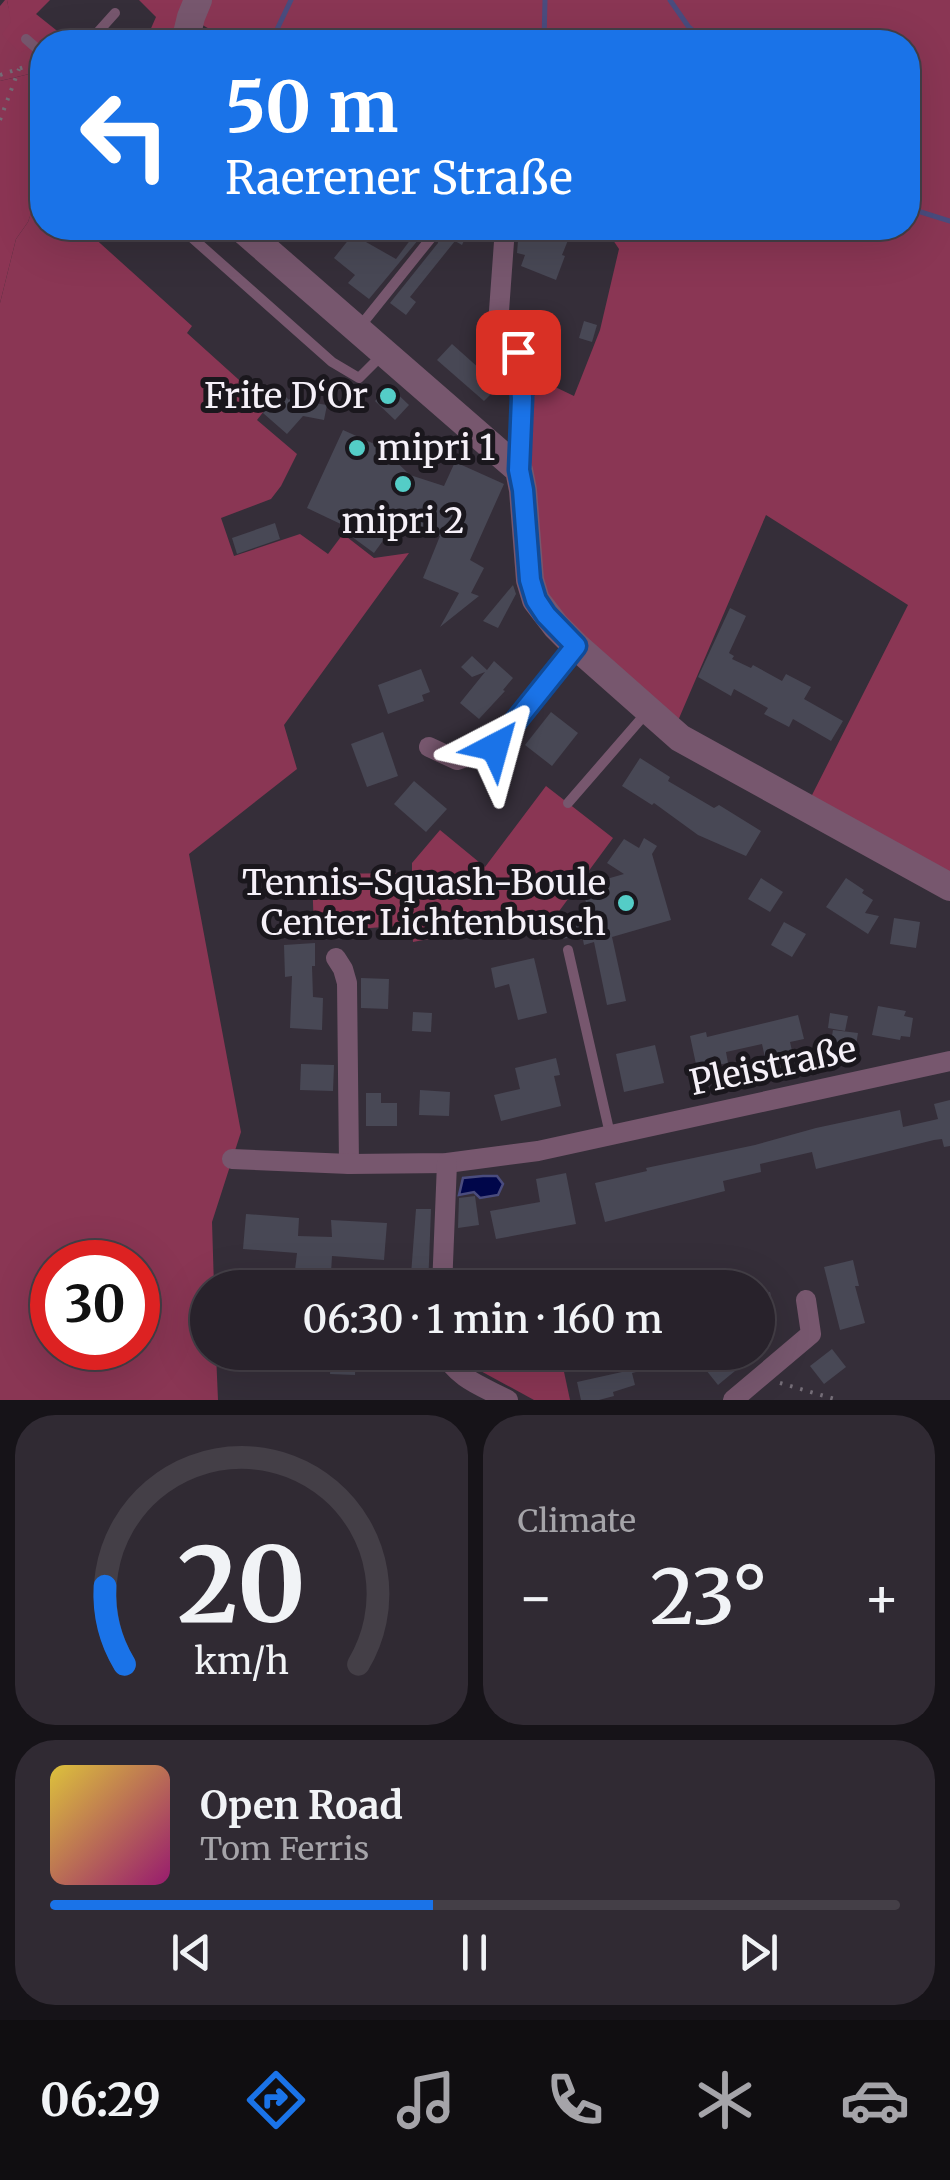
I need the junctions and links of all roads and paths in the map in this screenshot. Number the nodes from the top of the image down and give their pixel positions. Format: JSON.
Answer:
{"nodes":[{"id":1,"x":198,"y":0,"type":"edge"},
{"id":2,"x":114,"y":13,"type":"dead end"},
{"id":3,"x":99,"y":30,"type":"edge"},
{"id":4,"x":187,"y":30,"type":"edge"},
{"id":5,"x":26,"y":39,"type":"dead end"},
{"id":6,"x":30,"y":44,"type":"edge"},
{"id":7,"x":30,"y":63,"type":"edge"},
{"id":8,"x":18,"y":69,"type":"junction"},
{"id":9,"x":0,"y":76,"type":"edge"},
{"id":10,"x":0,"y":120,"type":"edge"},
{"id":11,"x":195,"y":240,"type":"edge"},
{"id":12,"x":256,"y":240,"type":"edge"},
{"id":13,"x":428,"y":240,"type":"edge"},
{"id":14,"x":504,"y":240,"type":"edge"},
{"id":15,"x":357,"y":329,"type":"junction"},
{"id":16,"x":384,"y":352,"type":"junction"},
{"id":17,"x":519,"y":470,"type":"junction"},
{"id":18,"x":576,"y":646,"type":"junction"},
{"id":19,"x":648,"y":712,"type":"junction"},
{"id":20,"x":429,"y":747,"type":"dead end"},
{"id":21,"x":568,"y":804,"type":"dead end"},
{"id":22,"x":950,"y":887,"type":"edge"},
{"id":23,"x":568,"y":950,"type":"dead end"},
{"id":24,"x":336,"y":958,"type":"dead end"},
{"id":25,"x":950,"y":1061,"type":"edge"},
{"id":26,"x":611,"y":1136,"type":"junction"},
{"id":27,"x":232,"y":1159,"type":"dead end"},
{"id":28,"x":447,"y":1162,"type":"junction"},
{"id":29,"x":349,"y":1164,"type":"junction"},
{"id":30,"x":443,"y":1270,"type":"edge"},
{"id":31,"x":806,"y":1300,"type":"dead end"},
{"id":32,"x":456,"y":1370,"type":"edge"},
{"id":33,"x":762,"y":1377,"type":"junction"},
{"id":34,"x":508,"y":1400,"type":"edge"},
{"id":35,"x":733,"y":1400,"type":"edge"},
{"id":36,"x":838,"y":1400,"type":"edge"}],
"edges":[{"from":1,"to":4,"type":"street"},
{"from":2,"to":3,"type":"lane"},
{"from":5,"to":6,"type":"lane"},
{"from":7,"to":8,"type":"path"},
{"from":8,"to":9,"type":"path"},
{"from":8,"to":10,"type":"path"},
{"from":11,"to":16,"type":"lane"},
{"from":12,"to":15,"type":"street"},
{"from":13,"to":15,"type":"lane"},
{"from":14,"to":17,"type":"street"},
{"from":15,"to":16,"type":"street"},
{"from":16,"to":17,"type":"street"},
{"from":17,"to":18,"type":"street"},
{"from":18,"to":19,"type":"street"},
{"from":18,"to":20,"type":"street"},
{"from":19,"to":21,"type":"lane"},
{"from":19,"to":22,"type":"street"},
{"from":23,"to":26,"type":"lane"},
{"from":24,"to":29,"type":"street"},
{"from":25,"to":26,"type":"street","name":"Pleistraße"},
{"from":26,"to":28,"type":"street","name":"Pleistraße"},
{"from":27,"to":29,"type":"street","name":"Pleistraße"},
{"from":28,"to":29,"type":"street","name":"Pleistraße"},
{"from":28,"to":30,"type":"street"},
{"from":31,"to":33,"type":"street"},
{"from":32,"to":34,"type":"street"},
{"from":33,"to":35,"type":"street"},
{"from":33,"to":36,"type":"path"}]}
